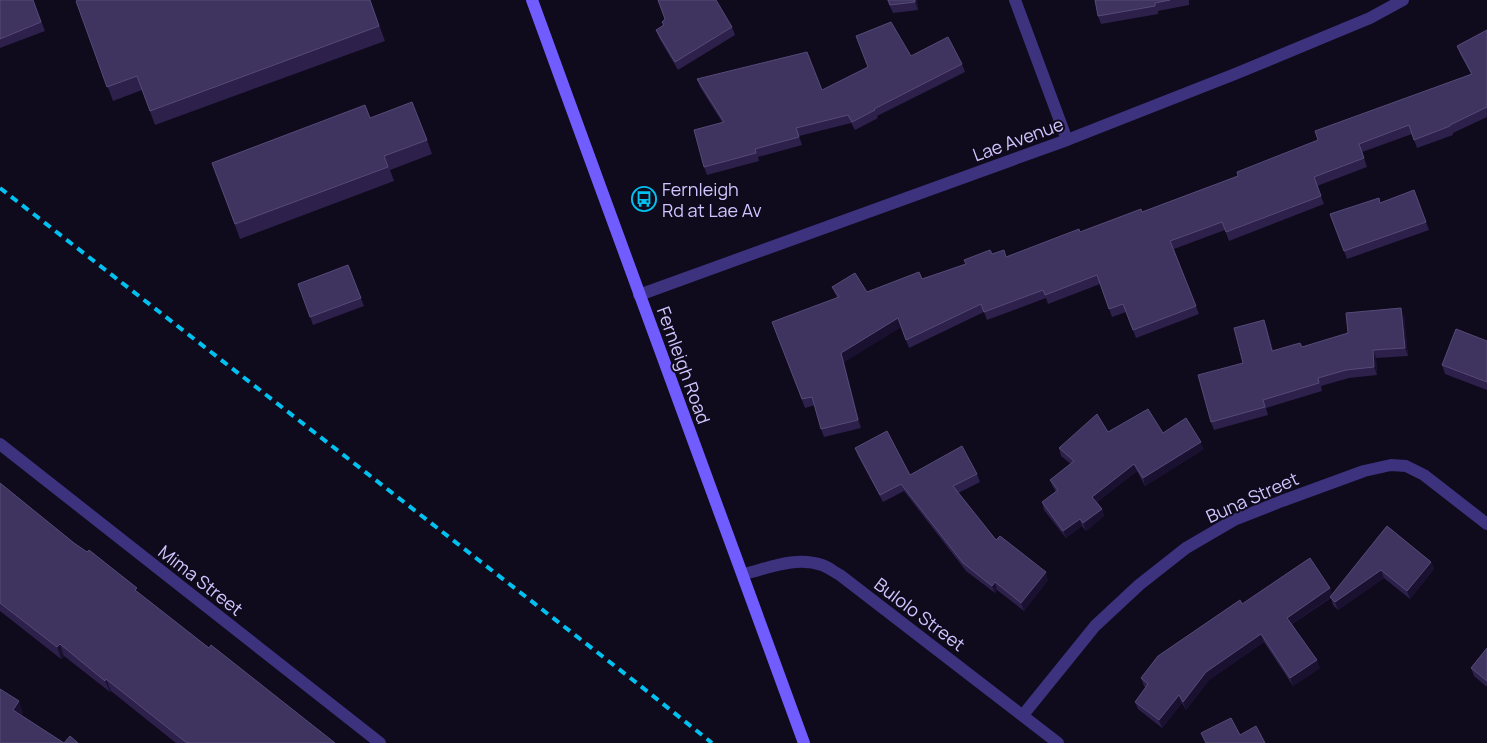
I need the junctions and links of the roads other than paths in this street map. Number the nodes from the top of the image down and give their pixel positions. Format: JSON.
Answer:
{"nodes":[{"id":1,"x":532,"y":0,"type":"edge"},
{"id":2,"x":1015,"y":0,"type":"edge"},
{"id":3,"x":1403,"y":0,"type":"edge"},
{"id":4,"x":1067,"y":140,"type":"junction"},
{"id":5,"x":639,"y":295,"type":"junction"},
{"id":6,"x":0,"y":444,"type":"edge"},
{"id":7,"x":1487,"y":524,"type":"edge"},
{"id":8,"x":744,"y":574,"type":"junction"},
{"id":9,"x":1023,"y":716,"type":"junction"},
{"id":10,"x":380,"y":743,"type":"edge"},
{"id":11,"x":804,"y":743,"type":"edge"},
{"id":12,"x":1058,"y":743,"type":"edge"}],
"edges":[{"from":1,"to":5,"type":"street","name":"Fernleigh Road"},
{"from":2,"to":4,"type":"street"},
{"from":3,"to":4,"type":"street","name":"Lae Avenue"},
{"from":4,"to":5,"type":"street","name":"Lae Avenue"},
{"from":5,"to":8,"type":"street","name":"Fernleigh Road"},
{"from":6,"to":10,"type":"street","name":"Mima Street"},
{"from":7,"to":9,"type":"street","name":"Buna Street"},
{"from":8,"to":9,"type":"street","name":"Bulolo Street"},
{"from":8,"to":11,"type":"street","name":"Fernleigh Road"},
{"from":9,"to":12,"type":"street","name":"Bulolo Street"}]}
